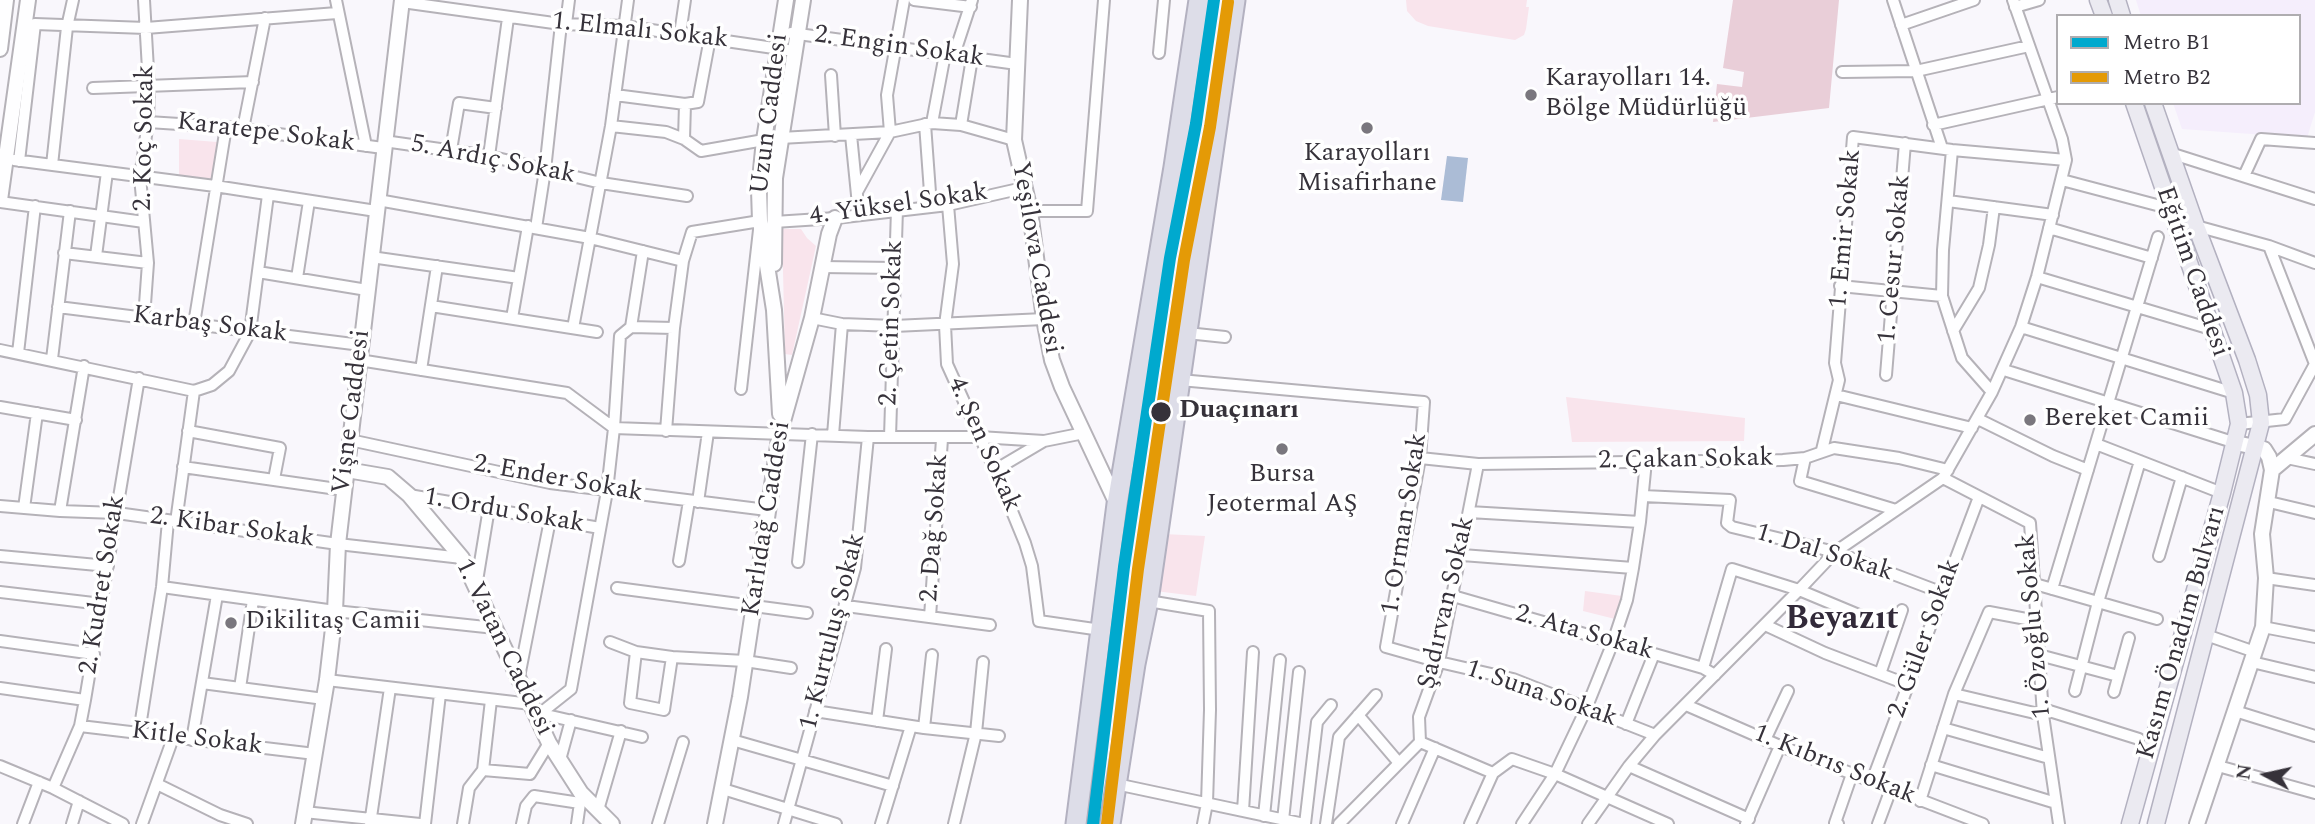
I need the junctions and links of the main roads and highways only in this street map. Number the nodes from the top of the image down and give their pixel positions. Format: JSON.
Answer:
{"nodes":[{"id":1,"x":6,"y":0,"type":"edge"},
{"id":2,"x":28,"y":0,"type":"edge"},
{"id":3,"x":786,"y":0,"type":"edge"},
{"id":4,"x":803,"y":0,"type":"edge"},
{"id":5,"x":1020,"y":0,"type":"edge"},
{"id":6,"x":1199,"y":0,"type":"edge"},
{"id":7,"x":1235,"y":0,"type":"edge"},
{"id":8,"x":402,"y":1,"type":"edge"},
{"id":9,"x":0,"y":49,"type":"edge"},
{"id":10,"x":2135,"y":105,"type":"edge"},
{"id":11,"x":2154,"y":105,"type":"edge"},
{"id":12,"x":0,"y":201,"type":"edge"},
{"id":13,"x":835,"y":218,"type":"road end"},
{"id":14,"x":767,"y":221,"type":"junction"},
{"id":15,"x":780,"y":432,"type":"junction"},
{"id":16,"x":2315,"y":434,"type":"edge"},
{"id":17,"x":2236,"y":443,"type":"junction"},
{"id":18,"x":2254,"y":453,"type":"junction"},
{"id":19,"x":347,"y":470,"type":"junction"},
{"id":20,"x":2272,"y":470,"type":"junction"},
{"id":21,"x":1117,"y":504,"type":"junction"},
{"id":22,"x":304,"y":818,"type":"edge"},
{"id":23,"x":612,"y":824,"type":"edge"},
{"id":24,"x":715,"y":824,"type":"edge"},
{"id":25,"x":1076,"y":824,"type":"edge"},
{"id":26,"x":1110,"y":824,"type":"edge"},
{"id":27,"x":2130,"y":824,"type":"edge"},
{"id":28,"x":2156,"y":824,"type":"edge"},
{"id":29,"x":2197,"y":824,"type":"edge"}],
"edges":[{"from":1,"to":9,"type":"main road"},
{"from":2,"to":12,"type":"main road"},
{"from":3,"to":14,"type":"main road","name":"Uzun Caddesi"},
{"from":4,"to":14,"type":"main road","name":"Uzun Caddesi"},
{"from":5,"to":21,"type":"main road","name":"Yeşilova Caddesi"},
{"from":6,"to":21,"type":"highway"},
{"from":7,"to":26,"type":"highway"},
{"from":8,"to":19,"type":"main road","name":"Vişne Caddesi"},
{"from":10,"to":17,"type":"main road","name":"Eğitim Caddesi"},
{"from":11,"to":18,"type":"main road","name":"Kasım Önadım Bulvarı"},
{"from":13,"to":15,"type":"main road","name":"Karlıdağ Caddesi"},
{"from":14,"to":15,"type":"main road","name":"Uzun Caddesi"},
{"from":15,"to":24,"type":"main road","name":"Karlıdağ Caddesi"},
{"from":16,"to":20,"type":"main road"},
{"from":17,"to":18,"type":"main road"},
{"from":17,"to":27,"type":"main road","name":"Kasım Önadım Bulvarı"},
{"from":18,"to":20,"type":"main road"},
{"from":18,"to":28,"type":"main road","name":"Kasım Önadım Bulvarı"},
{"from":19,"to":22,"type":"main road","name":"Vişne Caddesi"},
{"from":19,"to":23,"type":"main road","name":"1. Vatan Caddesi"},
{"from":20,"to":29,"type":"main road"},
{"from":21,"to":25,"type":"highway"}]}
